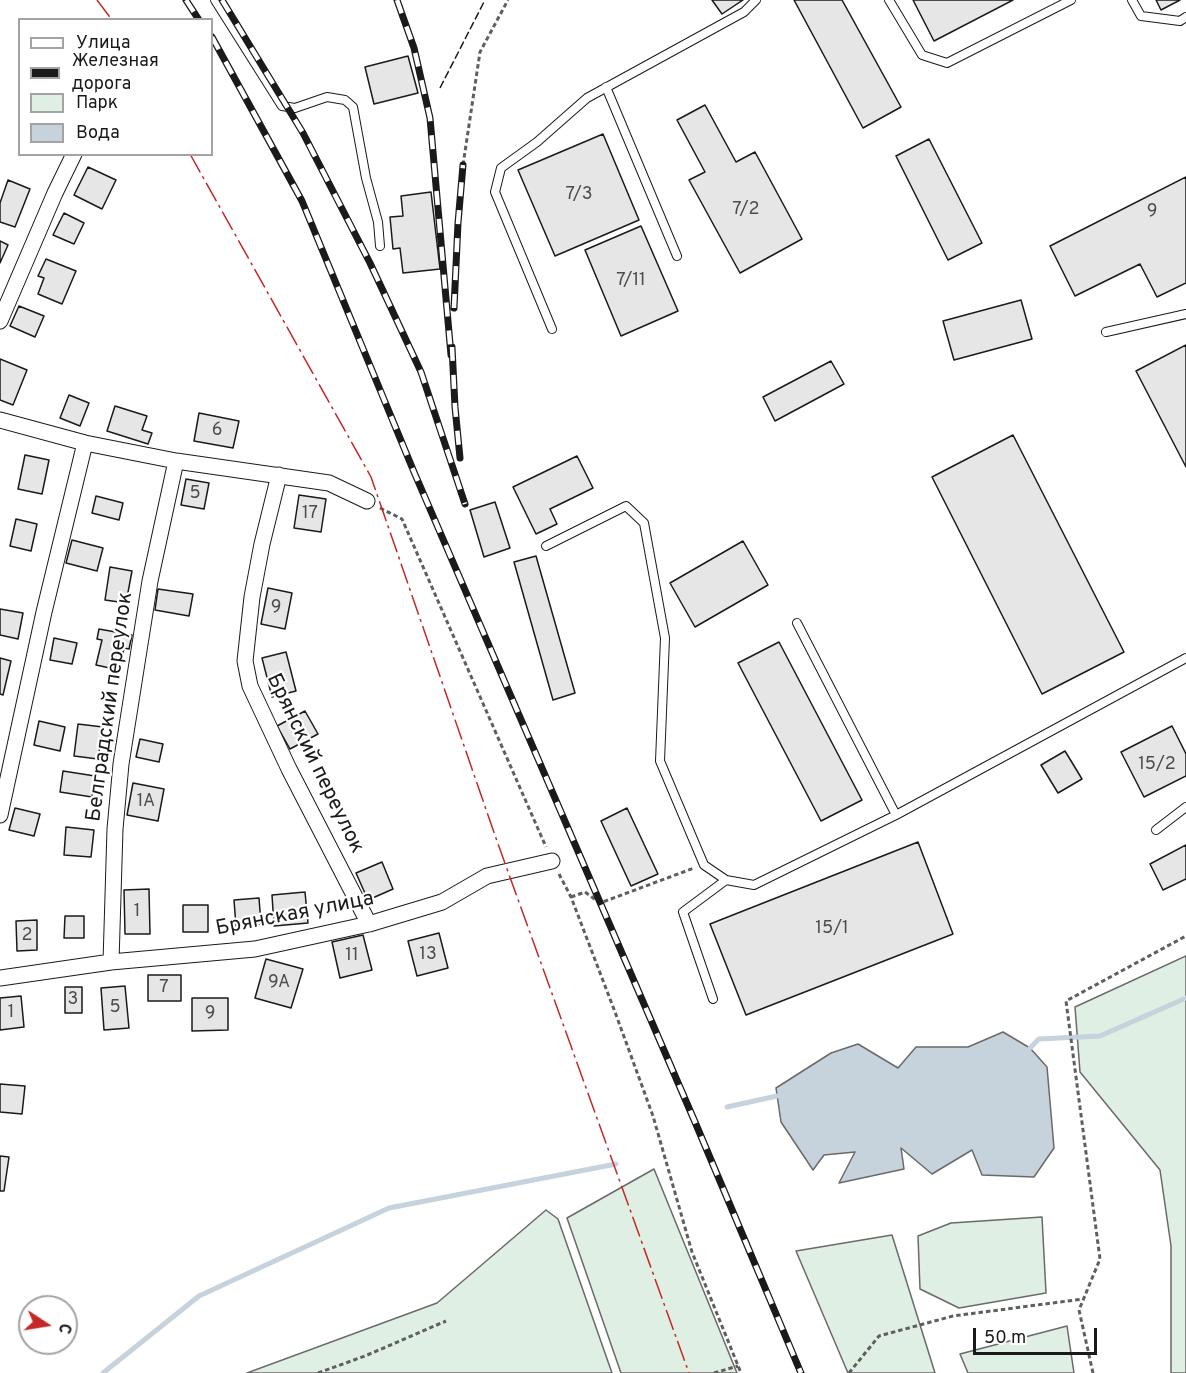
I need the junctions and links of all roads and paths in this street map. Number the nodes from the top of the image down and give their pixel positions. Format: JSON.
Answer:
{"nodes":[{"id":1,"x":215,"y":0,"type":"edge"},
{"id":2,"x":508,"y":0,"type":"edge"},
{"id":3,"x":756,"y":0,"type":"edge"},
{"id":4,"x":889,"y":0,"type":"edge"},
{"id":5,"x":1071,"y":0,"type":"edge"},
{"id":6,"x":1132,"y":0,"type":"edge"},
{"id":7,"x":1186,"y":17,"type":"edge"},
{"id":8,"x":606,"y":87,"type":"junction"},
{"id":9,"x":73,"y":156,"type":"edge"},
{"id":10,"x":463,"y":165,"type":"dead end"},
{"id":11,"x":380,"y":246,"type":"dead end"},
{"id":12,"x":677,"y":256,"type":"dead end"},
{"id":13,"x":1186,"y":314,"type":"edge"},
{"id":14,"x":0,"y":321,"type":"edge"},
{"id":15,"x":552,"y":329,"type":"dead end"},
{"id":16,"x":1106,"y":332,"type":"dead end"},
{"id":17,"x":0,"y":420,"type":"edge"},
{"id":18,"x":85,"y":443,"type":"junction"},
{"id":19,"x":176,"y":460,"type":"junction"},
{"id":20,"x":279,"y":475,"type":"junction"},
{"id":21,"x":367,"y":501,"type":"joint"},
{"id":22,"x":546,"y":546,"type":"dead end"},
{"id":23,"x":797,"y":623,"type":"dead end"},
{"id":24,"x":1186,"y":658,"type":"edge"},
{"id":25,"x":1186,"y":807,"type":"edge"},
{"id":26,"x":0,"y":815,"type":"edge"},
{"id":27,"x":896,"y":815,"type":"junction"},
{"id":28,"x":1156,"y":830,"type":"dead end"},
{"id":29,"x":552,"y":861,"type":"junction"},
{"id":30,"x":704,"y":865,"type":"junction"},
{"id":31,"x":726,"y":880,"type":"junction"},
{"id":32,"x":571,"y":897,"type":"junction"},
{"id":33,"x":369,"y":924,"type":"junction"},
{"id":34,"x":1186,"y":936,"type":"edge"},
{"id":35,"x":111,"y":962,"type":"junction"},
{"id":36,"x":0,"y":978,"type":"edge"},
{"id":37,"x":713,"y":999,"type":"dead end"},
{"id":38,"x":1083,"y":1299,"type":"junction"},
{"id":39,"x":446,"y":1321,"type":"dead end"},
{"id":40,"x":738,"y":1366,"type":"junction"},
{"id":41,"x":318,"y":1373,"type":"edge"},
{"id":42,"x":714,"y":1373,"type":"edge"},
{"id":43,"x":741,"y":1373,"type":"edge"},
{"id":44,"x":849,"y":1373,"type":"edge"},
{"id":45,"x":1093,"y":1373,"type":"edge"}],
"edges":[{"from":1,"to":11,"type":"lane"},
{"from":2,"to":10,"type":"path"},
{"from":3,"to":8,"type":"lane"},
{"from":4,"to":5,"type":"lane"},
{"from":6,"to":7,"type":"lane"},
{"from":8,"to":12,"type":"lane"},
{"from":8,"to":15,"type":"lane"},
{"from":9,"to":14,"type":"street"},
{"from":13,"to":16,"type":"lane"},
{"from":17,"to":18,"type":"street"},
{"from":18,"to":19,"type":"street"},
{"from":18,"to":26,"type":"street"},
{"from":19,"to":20,"type":"street"},
{"from":19,"to":35,"type":"street","name":"Белградский переулок"},
{"from":20,"to":21,"type":"street"},
{"from":20,"to":33,"type":"street","name":"Брянский переулок"},
{"from":21,"to":29,"type":"path"},
{"from":22,"to":30,"type":"lane"},
{"from":23,"to":27,"type":"lane"},
{"from":24,"to":27,"type":"lane"},
{"from":25,"to":28,"type":"lane"},
{"from":27,"to":31,"type":"lane"},
{"from":29,"to":32,"type":"path"},
{"from":29,"to":33,"type":"street","name":"Брянская улица"},
{"from":30,"to":31,"type":"lane"},
{"from":30,"to":32,"type":"path"},
{"from":31,"to":37,"type":"lane"},
{"from":32,"to":40,"type":"path"},
{"from":33,"to":35,"type":"street","name":"Брянская улица"},
{"from":34,"to":38,"type":"path"},
{"from":35,"to":36,"type":"street","name":"Брянская улица"},
{"from":38,"to":44,"type":"path"},
{"from":38,"to":45,"type":"path"},
{"from":39,"to":41,"type":"path"},
{"from":40,"to":42,"type":"path"},
{"from":40,"to":43,"type":"path"}]}
